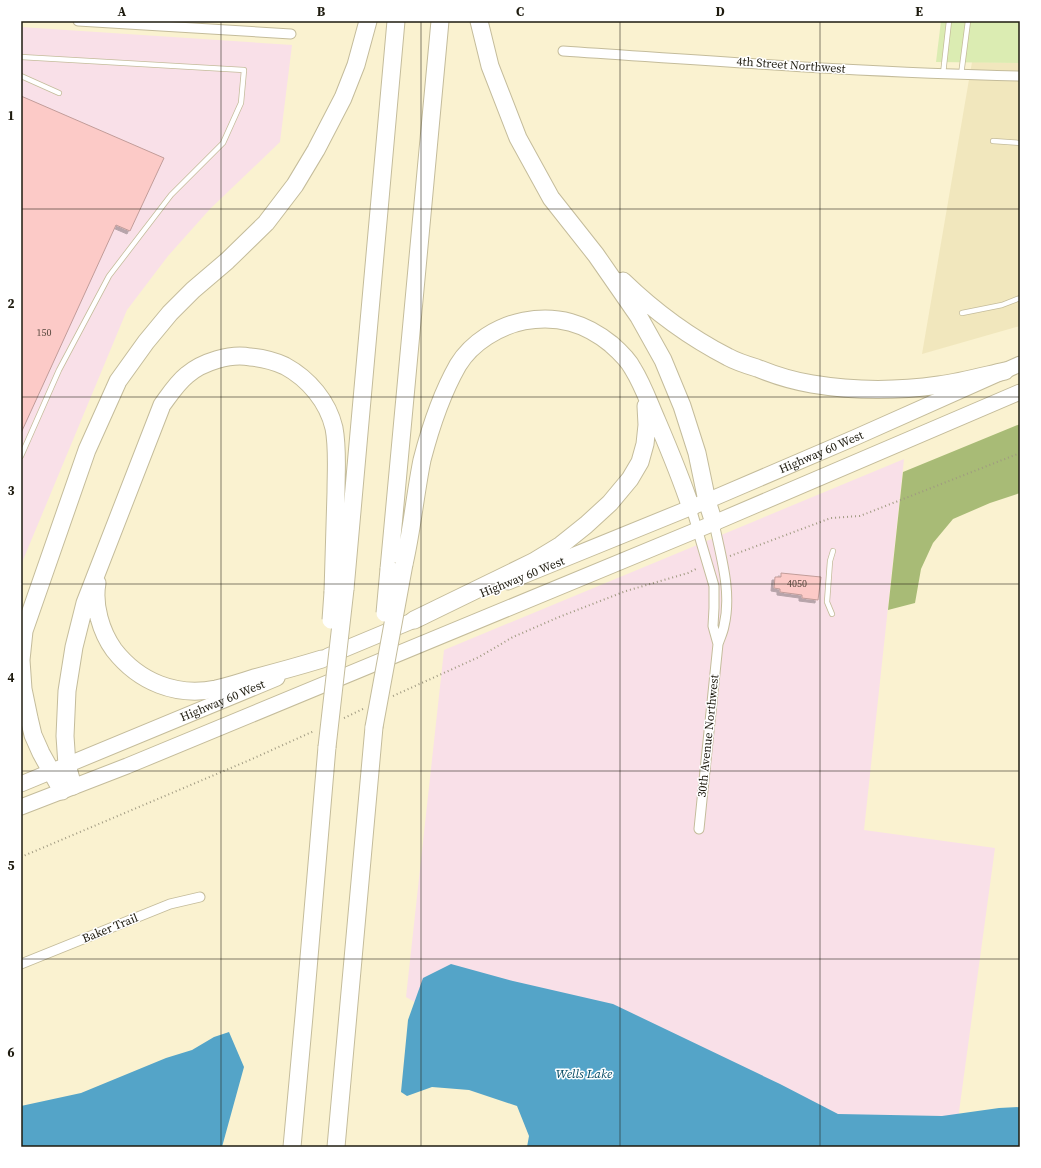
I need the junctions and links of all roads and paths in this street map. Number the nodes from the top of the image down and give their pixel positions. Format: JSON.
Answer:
{"nodes":[{"id":1,"x":78,"y":21,"type":"edge"},
{"id":2,"x":368,"y":21,"type":"edge"},
{"id":3,"x":396,"y":21,"type":"edge"},
{"id":4,"x":440,"y":21,"type":"edge"},
{"id":5,"x":479,"y":21,"type":"edge"},
{"id":6,"x":949,"y":21,"type":"edge"},
{"id":7,"x":968,"y":21,"type":"edge"},
{"id":8,"x":291,"y":34,"type":"dead end"},
{"id":9,"x":563,"y":51,"type":"dead end"},
{"id":10,"x":21,"y":57,"type":"edge"},
{"id":11,"x":943,"y":74,"type":"junction"},
{"id":12,"x":961,"y":75,"type":"junction"},
{"id":13,"x":21,"y":76,"type":"edge"},
{"id":14,"x":1020,"y":76,"type":"edge"},
{"id":15,"x":59,"y":93,"type":"dead end"},
{"id":16,"x":993,"y":141,"type":"dead end"},
{"id":17,"x":1020,"y":143,"type":"edge"},
{"id":18,"x":596,"y":255,"type":"junction"},
{"id":19,"x":1020,"y":298,"type":"edge"},
{"id":20,"x":962,"y":313,"type":"dead end"},
{"id":21,"x":1020,"y":364,"type":"edge"},
{"id":22,"x":1005,"y":371,"type":"junction"},
{"id":23,"x":643,"y":388,"type":"junction"},
{"id":24,"x":1020,"y":392,"type":"edge"},
{"id":25,"x":1020,"y":453,"type":"edge"},
{"id":26,"x":21,"y":456,"type":"edge"},
{"id":27,"x":707,"y":501,"type":"junction"},
{"id":28,"x":691,"y":508,"type":"junction"},
{"id":29,"x":714,"y":524,"type":"junction"},
{"id":30,"x":697,"y":530,"type":"junction"},
{"id":31,"x":833,"y":551,"type":"dead end"},
{"id":32,"x":722,"y":560,"type":"junction"},
{"id":33,"x":102,"y":562,"type":"junction"},
{"id":34,"x":708,"y":564,"type":"junction"},
{"id":35,"x":397,"y":567,"type":"junction"},
{"id":36,"x":339,"y":590,"type":"junction"},
{"id":37,"x":832,"y":614,"type":"dead end"},
{"id":38,"x":414,"y":620,"type":"junction"},
{"id":39,"x":718,"y":644,"type":"junction"},
{"id":40,"x":322,"y":659,"type":"junction"},
{"id":41,"x":386,"y":699,"type":"dead end"},
{"id":42,"x":365,"y":708,"type":"dead end"},
{"id":43,"x":344,"y":718,"type":"dead end"},
{"id":44,"x":316,"y":731,"type":"dead end"},
{"id":45,"x":67,"y":765,"type":"junction"},
{"id":46,"x":51,"y":772,"type":"junction"},
{"id":47,"x":21,"y":784,"type":"edge"},
{"id":48,"x":68,"y":789,"type":"junction"},
{"id":49,"x":21,"y":807,"type":"edge"},
{"id":50,"x":699,"y":829,"type":"dead end"},
{"id":51,"x":21,"y":857,"type":"edge"},
{"id":52,"x":200,"y":897,"type":"dead end"},
{"id":53,"x":21,"y":964,"type":"edge"},
{"id":54,"x":292,"y":1147,"type":"edge"},
{"id":55,"x":336,"y":1147,"type":"edge"}],
"edges":[{"from":1,"to":8,"type":"street"},
{"from":2,"to":46,"type":"highway"},
{"from":3,"to":36,"type":"highway"},
{"from":4,"to":35,"type":"highway"},
{"from":5,"to":18,"type":"highway"},
{"from":6,"to":11,"type":"lane"},
{"from":7,"to":12,"type":"lane"},
{"from":9,"to":11,"type":"street","name":"4th Street Northwest"},
{"from":10,"to":26,"type":"lane"},
{"from":11,"to":12,"type":"street","name":"4th Street Northwest"},
{"from":12,"to":14,"type":"street","name":"4th Street Northwest"},
{"from":13,"to":15,"type":"lane"},
{"from":16,"to":17,"type":"lane"},
{"from":18,"to":22,"type":"highway"},
{"from":18,"to":27,"type":"highway"},
{"from":19,"to":20,"type":"lane"},
{"from":21,"to":22,"type":"main road","name":"Highway 60 West"},
{"from":22,"to":27,"type":"main road","name":"Highway 60 West"},
{"from":23,"to":28,"type":"highway"},
{"from":23,"to":35,"type":"highway"},
{"from":23,"to":38,"type":"highway"},
{"from":24,"to":29,"type":"main road","name":"Highway 60 West"},
{"from":25,"to":32,"type":"path"},
{"from":27,"to":28,"type":"main road","name":"Highway 60 West"},
{"from":27,"to":29,"type":"highway"},
{"from":28,"to":30,"type":"street","name":"30th Avenue Northwest"},
{"from":28,"to":38,"type":"main road","name":"Highway 60 West"},
{"from":29,"to":30,"type":"main road","name":"Highway 60 West"},
{"from":29,"to":32,"type":"street","name":"30th Avenue Northwest"},
{"from":30,"to":34,"type":"street","name":"30th Avenue Northwest"},
{"from":30,"to":48,"type":"main road","name":"Highway 60 West"},
{"from":31,"to":37,"type":"lane"},
{"from":32,"to":39,"type":"street","name":"30th Avenue Northwest"},
{"from":33,"to":36,"type":"highway"},
{"from":33,"to":40,"type":"highway"},
{"from":33,"to":45,"type":"highway"},
{"from":34,"to":39,"type":"street","name":"30th Avenue Northwest"},
{"from":34,"to":41,"type":"path"},
{"from":35,"to":55,"type":"highway","bridge":true},
{"from":36,"to":54,"type":"highway","bridge":true},
{"from":38,"to":40,"type":"main road","name":"Highway 60 West"},
{"from":39,"to":50,"type":"street","name":"30th Avenue Northwest"},
{"from":40,"to":45,"type":"main road","name":"Highway 60 West"},
{"from":42,"to":43,"type":"path"},
{"from":44,"to":51,"type":"path"},
{"from":45,"to":46,"type":"main road","name":"Highway 60 West"},
{"from":45,"to":48,"type":"highway"},
{"from":46,"to":47,"type":"main road","name":"Highway 60 West"},
{"from":46,"to":48,"type":"highway"},
{"from":48,"to":49,"type":"main road","name":"Highway 60 West"},
{"from":52,"to":53,"type":"street","name":"Baker Trail"}]}
